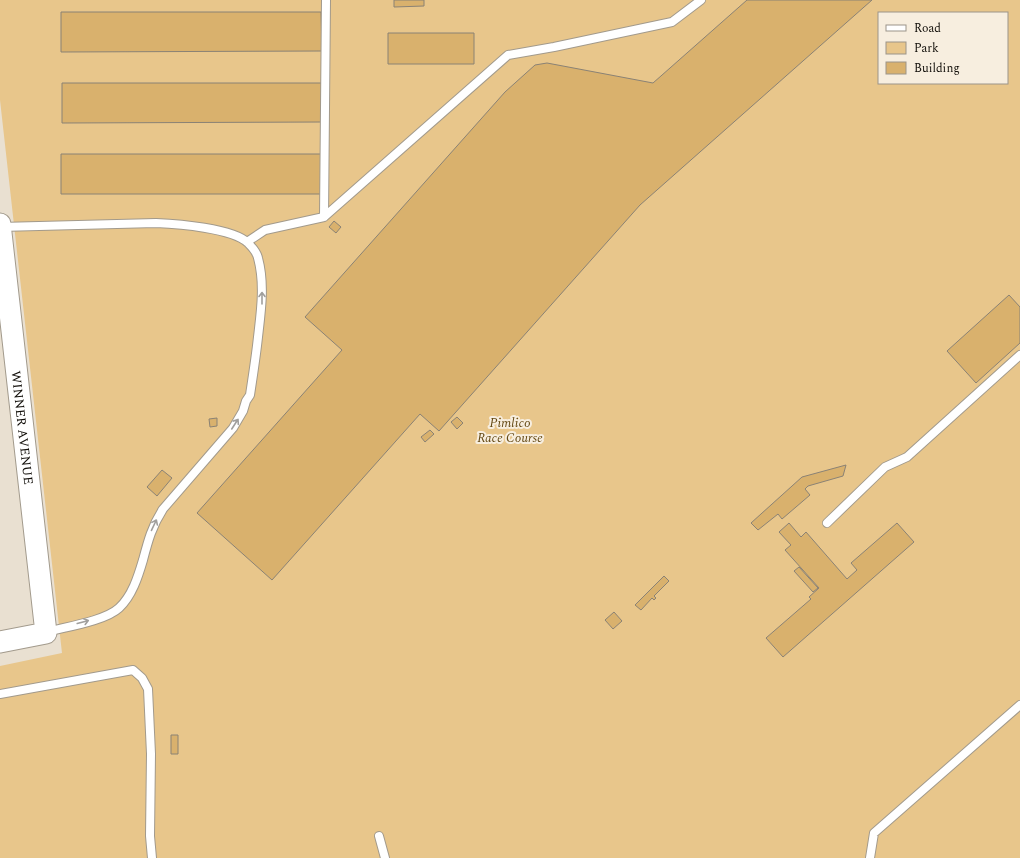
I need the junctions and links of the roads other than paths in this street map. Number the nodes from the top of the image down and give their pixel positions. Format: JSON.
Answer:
{"nodes":[{"id":1,"x":326,"y":0,"type":"edge"},
{"id":2,"x":701,"y":0,"type":"edge"},
{"id":3,"x":324,"y":217,"type":"junction"},
{"id":4,"x":0,"y":225,"type":"edge"},
{"id":5,"x":247,"y":242,"type":"junction"},
{"id":6,"x":1020,"y":355,"type":"edge"},
{"id":7,"x":827,"y":523,"type":"dead end"},
{"id":8,"x":46,"y":633,"type":"junction"},
{"id":9,"x":0,"y":642,"type":"edge"},
{"id":10,"x":0,"y":694,"type":"edge"},
{"id":11,"x":1020,"y":705,"type":"edge"},
{"id":12,"x":379,"y":836,"type":"dead end"},
{"id":13,"x":152,"y":858,"type":"edge"},
{"id":14,"x":385,"y":858,"type":"edge"},
{"id":15,"x":870,"y":858,"type":"edge"}],
"edges":[{"from":1,"to":3,"type":"lane"},
{"from":2,"to":3,"type":"lane"},
{"from":3,"to":5,"type":"lane"},
{"from":4,"to":5,"type":"lane"},
{"from":4,"to":8,"type":"street","name":"WINNER AVENUE"},
{"from":8,"to":5,"type":"lane","one_way":true},
{"from":6,"to":7,"type":"lane"},
{"from":8,"to":9,"type":"street"},
{"from":10,"to":13,"type":"lane"},
{"from":11,"to":15,"type":"lane"},
{"from":12,"to":14,"type":"lane"}]}
